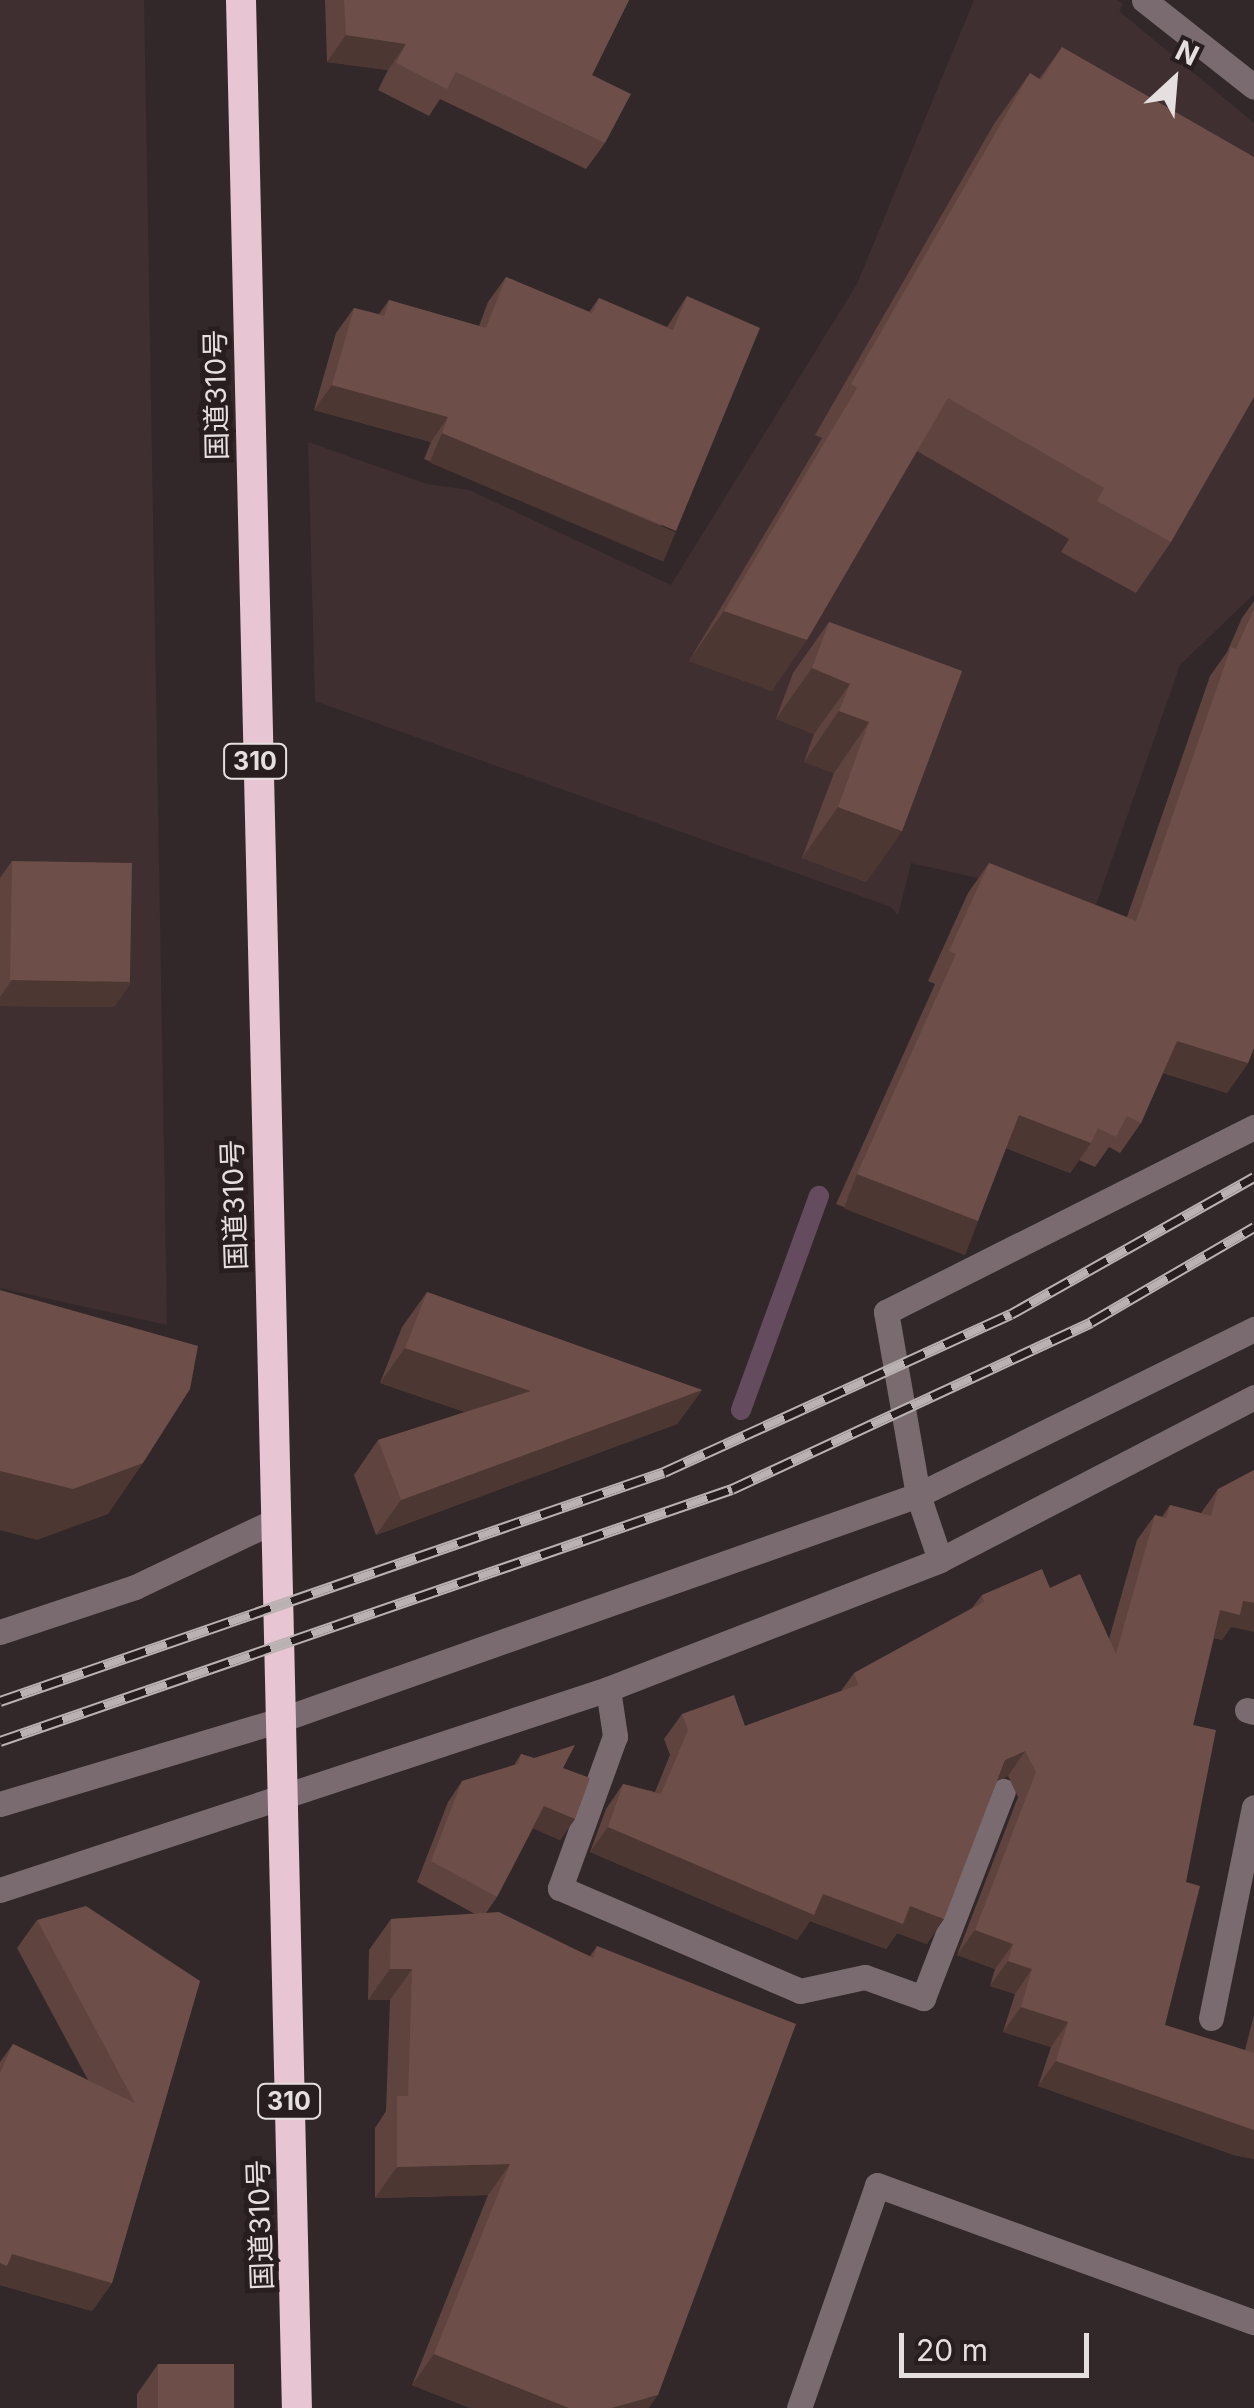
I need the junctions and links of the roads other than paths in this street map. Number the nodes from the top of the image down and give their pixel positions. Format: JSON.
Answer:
{"nodes":[{"id":1,"x":241,"y":0,"type":"edge"},
{"id":2,"x":1144,"y":0,"type":"edge"},
{"id":3,"x":1254,"y":87,"type":"edge"},
{"id":4,"x":1254,"y":1127,"type":"edge"},
{"id":5,"x":1254,"y":1329,"type":"edge"},
{"id":6,"x":1254,"y":1397,"type":"edge"},
{"id":7,"x":918,"y":1495,"type":"junction"},
{"id":8,"x":274,"y":1521,"type":"junction"},
{"id":9,"x":940,"y":1560,"type":"junction"},
{"id":10,"x":0,"y":1632,"type":"edge"},
{"id":11,"x":608,"y":1689,"type":"junction"},
{"id":12,"x":283,"y":1719,"type":"junction"},
{"id":13,"x":1003,"y":1792,"type":"edge"},
{"id":14,"x":287,"y":1794,"type":"junction"},
{"id":15,"x":0,"y":1804,"type":"edge"},
{"id":16,"x":1254,"y":1807,"type":"edge"},
{"id":17,"x":0,"y":1890,"type":"edge"},
{"id":18,"x":1211,"y":2018,"type":"dead end"},
{"id":19,"x":1254,"y":2322,"type":"edge"},
{"id":20,"x":297,"y":2408,"type":"edge"},
{"id":21,"x":799,"y":2408,"type":"edge"}],
"edges":[{"from":1,"to":8,"type":"highway","name":"国道310号","number":"310"},
{"from":2,"to":3,"type":"street"},
{"from":4,"to":7,"type":"street"},
{"from":5,"to":7,"type":"street"},
{"from":6,"to":9,"type":"street"},
{"from":7,"to":9,"type":"street"},
{"from":7,"to":12,"type":"street"},
{"from":8,"to":10,"type":"street"},
{"from":8,"to":12,"type":"highway","name":"国道310号","number":"310"},
{"from":9,"to":11,"type":"street"},
{"from":11,"to":13,"type":"street"},
{"from":11,"to":14,"type":"street"},
{"from":12,"to":14,"type":"highway","name":"国道310号","number":"310"},
{"from":12,"to":15,"type":"street"},
{"from":14,"to":17,"type":"street"},
{"from":14,"to":20,"type":"highway","name":"国道310号","number":"310"},
{"from":16,"to":18,"type":"street"},
{"from":19,"to":21,"type":"street"}]}
